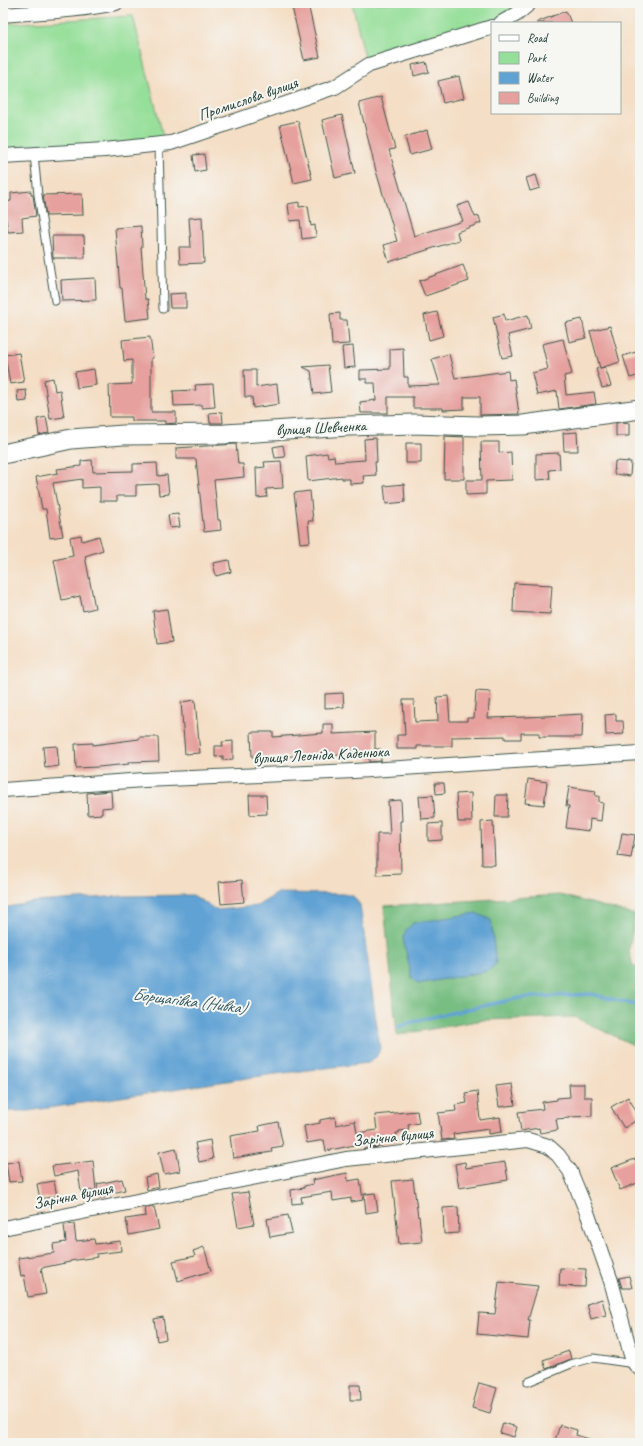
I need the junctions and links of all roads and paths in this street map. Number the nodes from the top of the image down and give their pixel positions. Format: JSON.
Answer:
{"nodes":[{"id":1,"x":530,"y":3,"type":"edge"},
{"id":2,"x":106,"y":4,"type":"edge"},
{"id":3,"x":3,"y":15,"type":"edge"},
{"id":4,"x":503,"y":22,"type":"edge"},
{"id":5,"x":491,"y":27,"type":"edge"},
{"id":6,"x":159,"y":146,"type":"junction"},
{"id":7,"x":34,"y":154,"type":"junction"},
{"id":8,"x":3,"y":156,"type":"edge"},
{"id":9,"x":55,"y":302,"type":"dead end"},
{"id":10,"x":163,"y":309,"type":"dead end"},
{"id":11,"x":640,"y":409,"type":"edge"},
{"id":12,"x":3,"y":454,"type":"edge"},
{"id":13,"x":640,"y":753,"type":"edge"},
{"id":14,"x":3,"y":790,"type":"edge"},
{"id":15,"x":3,"y":1228,"type":"edge"},
{"id":16,"x":638,"y":1367,"type":"edge"},
{"id":17,"x":528,"y":1382,"type":"dead end"}],
"edges":[{"from":1,"to":4,"type":"street"},
{"from":2,"to":3,"type":"street"},
{"from":5,"to":6,"type":"street","name":"Промислова вулиця"},
{"from":6,"to":7,"type":"street","name":"Промислова вулиця"},
{"from":6,"to":10,"type":"lane"},
{"from":7,"to":8,"type":"street","name":"Промислова вулиця"},
{"from":7,"to":9,"type":"lane"},
{"from":11,"to":12,"type":"street","name":"вулиця Шевченка"},
{"from":13,"to":14,"type":"street","name":"вулиця Леоніда Каденюка"},
{"from":15,"to":16,"type":"street","name":"Зарічна вулиця"},
{"from":16,"to":17,"type":"lane"}]}
